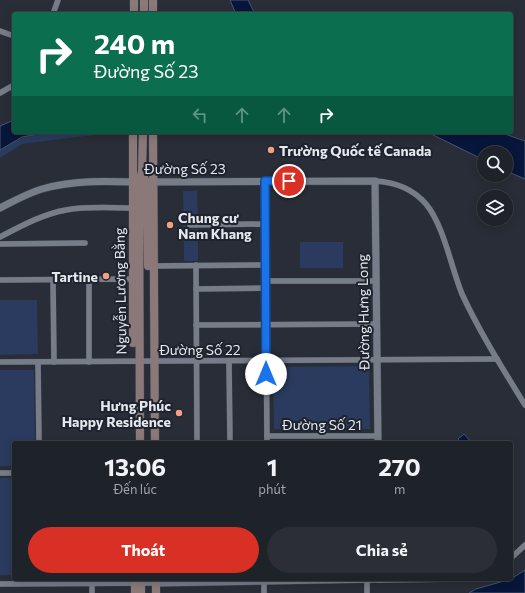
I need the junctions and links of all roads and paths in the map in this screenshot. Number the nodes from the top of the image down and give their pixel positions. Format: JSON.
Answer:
{"nodes":[{"id":1,"x":56,"y":0,"type":"edge"},
{"id":2,"x":134,"y":0,"type":"edge"},
{"id":3,"x":144,"y":0,"type":"edge"},
{"id":4,"x":153,"y":0,"type":"edge"},
{"id":5,"x":53,"y":12,"type":"edge"},
{"id":6,"x":134,"y":12,"type":"edge"},
{"id":7,"x":144,"y":12,"type":"edge"},
{"id":8,"x":153,"y":12,"type":"edge"},
{"id":9,"x":0,"y":31,"type":"edge"},
{"id":10,"x":12,"y":35,"type":"edge"},
{"id":11,"x":12,"y":86,"type":"edge"},
{"id":12,"x":0,"y":93,"type":"edge"},
{"id":13,"x":133,"y":136,"type":"edge"},
{"id":14,"x":143,"y":136,"type":"edge"},
{"id":15,"x":153,"y":136,"type":"edge"},
{"id":16,"x":265,"y":181,"type":"junction"},
{"id":17,"x":375,"y":181,"type":"junction"},
{"id":18,"x":142,"y":182,"type":"junction"},
{"id":19,"x":0,"y":208,"type":"edge"},
{"id":20,"x":132,"y":208,"type":"junction"},
{"id":21,"x":265,"y":224,"type":"junction"},
{"id":22,"x":190,"y":225,"type":"dead end"},
{"id":23,"x":0,"y":237,"type":"edge"},
{"id":24,"x":85,"y":243,"type":"dead end"},
{"id":25,"x":0,"y":244,"type":"edge"},
{"id":26,"x":196,"y":265,"type":"junction"},
{"id":27,"x":265,"y":265,"type":"junction"},
{"id":28,"x":150,"y":266,"type":"junction"},
{"id":29,"x":0,"y":280,"type":"edge"},
{"id":30,"x":53,"y":280,"type":"junction"},
{"id":31,"x":89,"y":280,"type":"junction"},
{"id":32,"x":132,"y":280,"type":"junction"},
{"id":33,"x":266,"y":281,"type":"junction"},
{"id":34,"x":376,"y":281,"type":"junction"},
{"id":35,"x":266,"y":288,"type":"junction"},
{"id":36,"x":196,"y":289,"type":"junction"},
{"id":37,"x":266,"y":324,"type":"junction"},
{"id":38,"x":376,"y":324,"type":"junction"},
{"id":39,"x":196,"y":325,"type":"junction"},
{"id":40,"x":497,"y":359,"type":"junction"},
{"id":41,"x":266,"y":360,"type":"junction"},
{"id":42,"x":377,"y":360,"type":"junction"},
{"id":43,"x":136,"y":361,"type":"junction"},
{"id":44,"x":151,"y":361,"type":"junction"},
{"id":45,"x":196,"y":361,"type":"junction"},
{"id":46,"x":229,"y":361,"type":"junction"},
{"id":47,"x":0,"y":362,"type":"edge"},
{"id":48,"x":38,"y":362,"type":"junction"},
{"id":49,"x":54,"y":362,"type":"junction"},
{"id":50,"x":89,"y":362,"type":"junction"},
{"id":51,"x":525,"y":405,"type":"edge"},
{"id":52,"x":267,"y":436,"type":"junction"},
{"id":53,"x":378,"y":440,"type":"edge"},
{"id":54,"x":39,"y":441,"type":"edge"},
{"id":55,"x":134,"y":441,"type":"edge"},
{"id":56,"x":140,"y":441,"type":"edge"},
{"id":57,"x":149,"y":441,"type":"edge"},
{"id":58,"x":154,"y":441,"type":"edge"},
{"id":59,"x":197,"y":441,"type":"edge"},
{"id":60,"x":230,"y":441,"type":"edge"},
{"id":61,"x":267,"y":441,"type":"edge"},
{"id":62,"x":0,"y":473,"type":"edge"},
{"id":63,"x":12,"y":473,"type":"edge"},
{"id":64,"x":525,"y":545,"type":"edge"},
{"id":65,"x":513,"y":556,"type":"edge"},
{"id":66,"x":138,"y":581,"type":"edge"},
{"id":67,"x":153,"y":581,"type":"edge"},
{"id":68,"x":197,"y":581,"type":"edge"},
{"id":69,"x":266,"y":581,"type":"edge"},
{"id":70,"x":367,"y":581,"type":"edge"},
{"id":71,"x":92,"y":583,"type":"junction"},
{"id":72,"x":0,"y":584,"type":"edge"},
{"id":73,"x":92,"y":593,"type":"edge"},
{"id":74,"x":135,"y":593,"type":"edge"},
{"id":75,"x":141,"y":593,"type":"edge"},
{"id":76,"x":150,"y":593,"type":"edge"},
{"id":77,"x":156,"y":593,"type":"edge"},
{"id":78,"x":264,"y":593,"type":"edge"},
{"id":79,"x":367,"y":593,"type":"edge"}],
"edges":[{"from":1,"to":5,"type":"street"},
{"from":2,"to":6,"type":"main road"},
{"from":3,"to":7,"type":"main road"},
{"from":4,"to":8,"type":"main road"},
{"from":9,"to":10,"type":"street"},
{"from":11,"to":12,"type":"street"},
{"from":13,"to":18,"type":"main road","name":"Nguyễn Lương Bằng"},
{"from":14,"to":18,"type":"main road","name":"Nguyễn Lương Bằng"},
{"from":15,"to":18,"type":"main road","name":"Nguyễn Lương Bằng"},
{"from":16,"to":17,"type":"street","name":"Đường Số 23"},
{"from":16,"to":18,"type":"street","name":"Đường Số 23"},
{"from":16,"to":21,"type":"street"},
{"from":17,"to":34,"type":"street","name":"Đường Hưng Long"},
{"from":17,"to":40,"type":"street"},
{"from":18,"to":19,"type":"street","name":"Đường Số 23"},
{"from":18,"to":20,"type":"main road","name":"Nguyễn Lương Bằng"},
{"from":18,"to":28,"type":"main road","name":"Nguyễn Lương Bằng"},
{"from":18,"to":43,"type":"main road","name":"Nguyễn Lương Bằng"},
{"from":20,"to":23,"type":"street"},
{"from":20,"to":32,"type":"main road","name":"Nguyễn Lương Bằng"},
{"from":21,"to":22,"type":"street"},
{"from":21,"to":27,"type":"street"},
{"from":24,"to":25,"type":"street"},
{"from":26,"to":27,"type":"street"},
{"from":26,"to":28,"type":"street"},
{"from":26,"to":36,"type":"street"},
{"from":27,"to":33,"type":"street"},
{"from":28,"to":44,"type":"main road","name":"Nguyễn Lương Bằng"},
{"from":29,"to":30,"type":"street"},
{"from":30,"to":31,"type":"street"},
{"from":30,"to":49,"type":"street"},
{"from":31,"to":32,"type":"street"},
{"from":31,"to":50,"type":"street"},
{"from":32,"to":43,"type":"main road","name":"Nguyễn Lương Bằng"},
{"from":33,"to":34,"type":"street"},
{"from":33,"to":35,"type":"street"},
{"from":34,"to":38,"type":"street","name":"Đường Hưng Long"},
{"from":35,"to":36,"type":"street"},
{"from":35,"to":37,"type":"street"},
{"from":36,"to":39,"type":"street"},
{"from":37,"to":38,"type":"street"},
{"from":37,"to":39,"type":"street"},
{"from":37,"to":41,"type":"street"},
{"from":38,"to":42,"type":"street","name":"Đường Hưng Long"},
{"from":39,"to":45,"type":"street"},
{"from":40,"to":42,"type":"street","name":"Đường Số 22"},
{"from":40,"to":51,"type":"street"},
{"from":41,"to":42,"type":"street","name":"Đường Số 22"},
{"from":41,"to":46,"type":"street","name":"Đường Số 22"},
{"from":41,"to":52,"type":"street"},
{"from":42,"to":53,"type":"street","name":"Đường Hưng Long"},
{"from":43,"to":44,"type":"street","name":"Đường Số 22"},
{"from":43,"to":50,"type":"street","name":"Đường Số 22"},
{"from":43,"to":55,"type":"main road","name":"Nguyễn Lương Bằng"},
{"from":43,"to":56,"type":"main road","name":"Nguyễn Lương Bằng"},
{"from":44,"to":45,"type":"street","name":"Đường Số 22"},
{"from":44,"to":57,"type":"main road","name":"Nguyễn Lương Bằng"},
{"from":44,"to":58,"type":"main road","name":"Nguyễn Lương Bằng"},
{"from":45,"to":46,"type":"street","name":"Đường Số 22"},
{"from":45,"to":59,"type":"street"},
{"from":46,"to":60,"type":"street"},
{"from":47,"to":48,"type":"street","name":"Đường Số 22"},
{"from":48,"to":49,"type":"street","name":"Đường Số 22"},
{"from":48,"to":54,"type":"street"},
{"from":49,"to":50,"type":"street","name":"Đường Số 22"},
{"from":52,"to":53,"type":"street","name":"Đường Số 21"},
{"from":52,"to":61,"type":"street"},
{"from":62,"to":63,"type":"street"},
{"from":64,"to":65,"type":"street"},
{"from":66,"to":67,"type":"street"},
{"from":66,"to":71,"type":"street"},
{"from":66,"to":74,"type":"main road"},
{"from":66,"to":75,"type":"main road"},
{"from":67,"to":68,"type":"street"},
{"from":67,"to":76,"type":"main road"},
{"from":67,"to":77,"type":"main road"},
{"from":69,"to":78,"type":"street"},
{"from":70,"to":79,"type":"street"},
{"from":71,"to":72,"type":"street"},
{"from":71,"to":73,"type":"street"}]}
